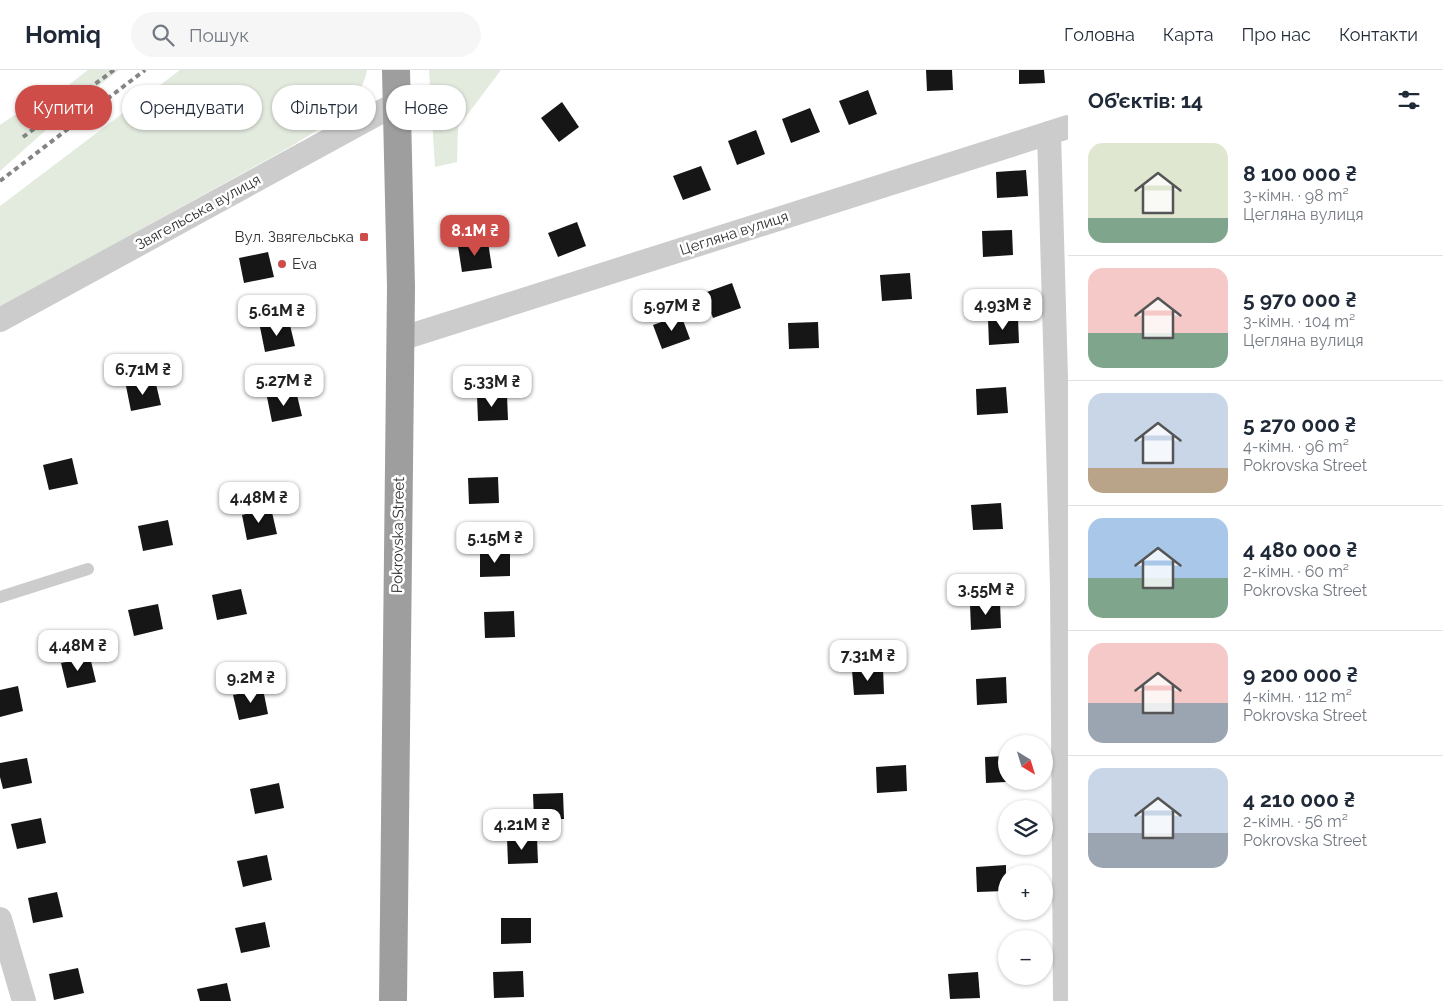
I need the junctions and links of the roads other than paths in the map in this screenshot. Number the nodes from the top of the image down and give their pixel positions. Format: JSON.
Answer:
{"nodes":[{"id":1,"x":396,"y":70,"type":"edge"},
{"id":2,"x":396,"y":85,"type":"edge"},
{"id":3,"x":386,"y":109,"type":"edge"},
{"id":4,"x":398,"y":130,"type":"edge"},
{"id":5,"x":1058,"y":130,"type":"edge"},
{"id":6,"x":0,"y":320,"type":"edge"},
{"id":7,"x":1061,"y":338,"type":"edge"},
{"id":8,"x":400,"y":339,"type":"junction"},
{"id":9,"x":88,"y":569,"type":"dead end"},
{"id":10,"x":0,"y":597,"type":"edge"},
{"id":11,"x":0,"y":919,"type":"edge"},
{"id":12,"x":24,"y":1001,"type":"edge"},
{"id":13,"x":393,"y":1001,"type":"edge"},
{"id":14,"x":1065,"y":1001,"type":"edge"}],
"edges":[{"from":1,"to":2,"type":"highway","name":"Pokrovska Street"},
{"from":3,"to":6,"type":"street","name":"Звягельська вулиця"},
{"from":4,"to":8,"type":"highway","name":"Pokrovska Street"},
{"from":5,"to":7,"type":"street"},
{"from":5,"to":8,"type":"street","name":"Цегляна вулиця"},
{"from":7,"to":14,"type":"street"},
{"from":8,"to":13,"type":"highway","name":"Pokrovska Street"},
{"from":9,"to":10,"type":"lane"},
{"from":11,"to":12,"type":"street"}]}
